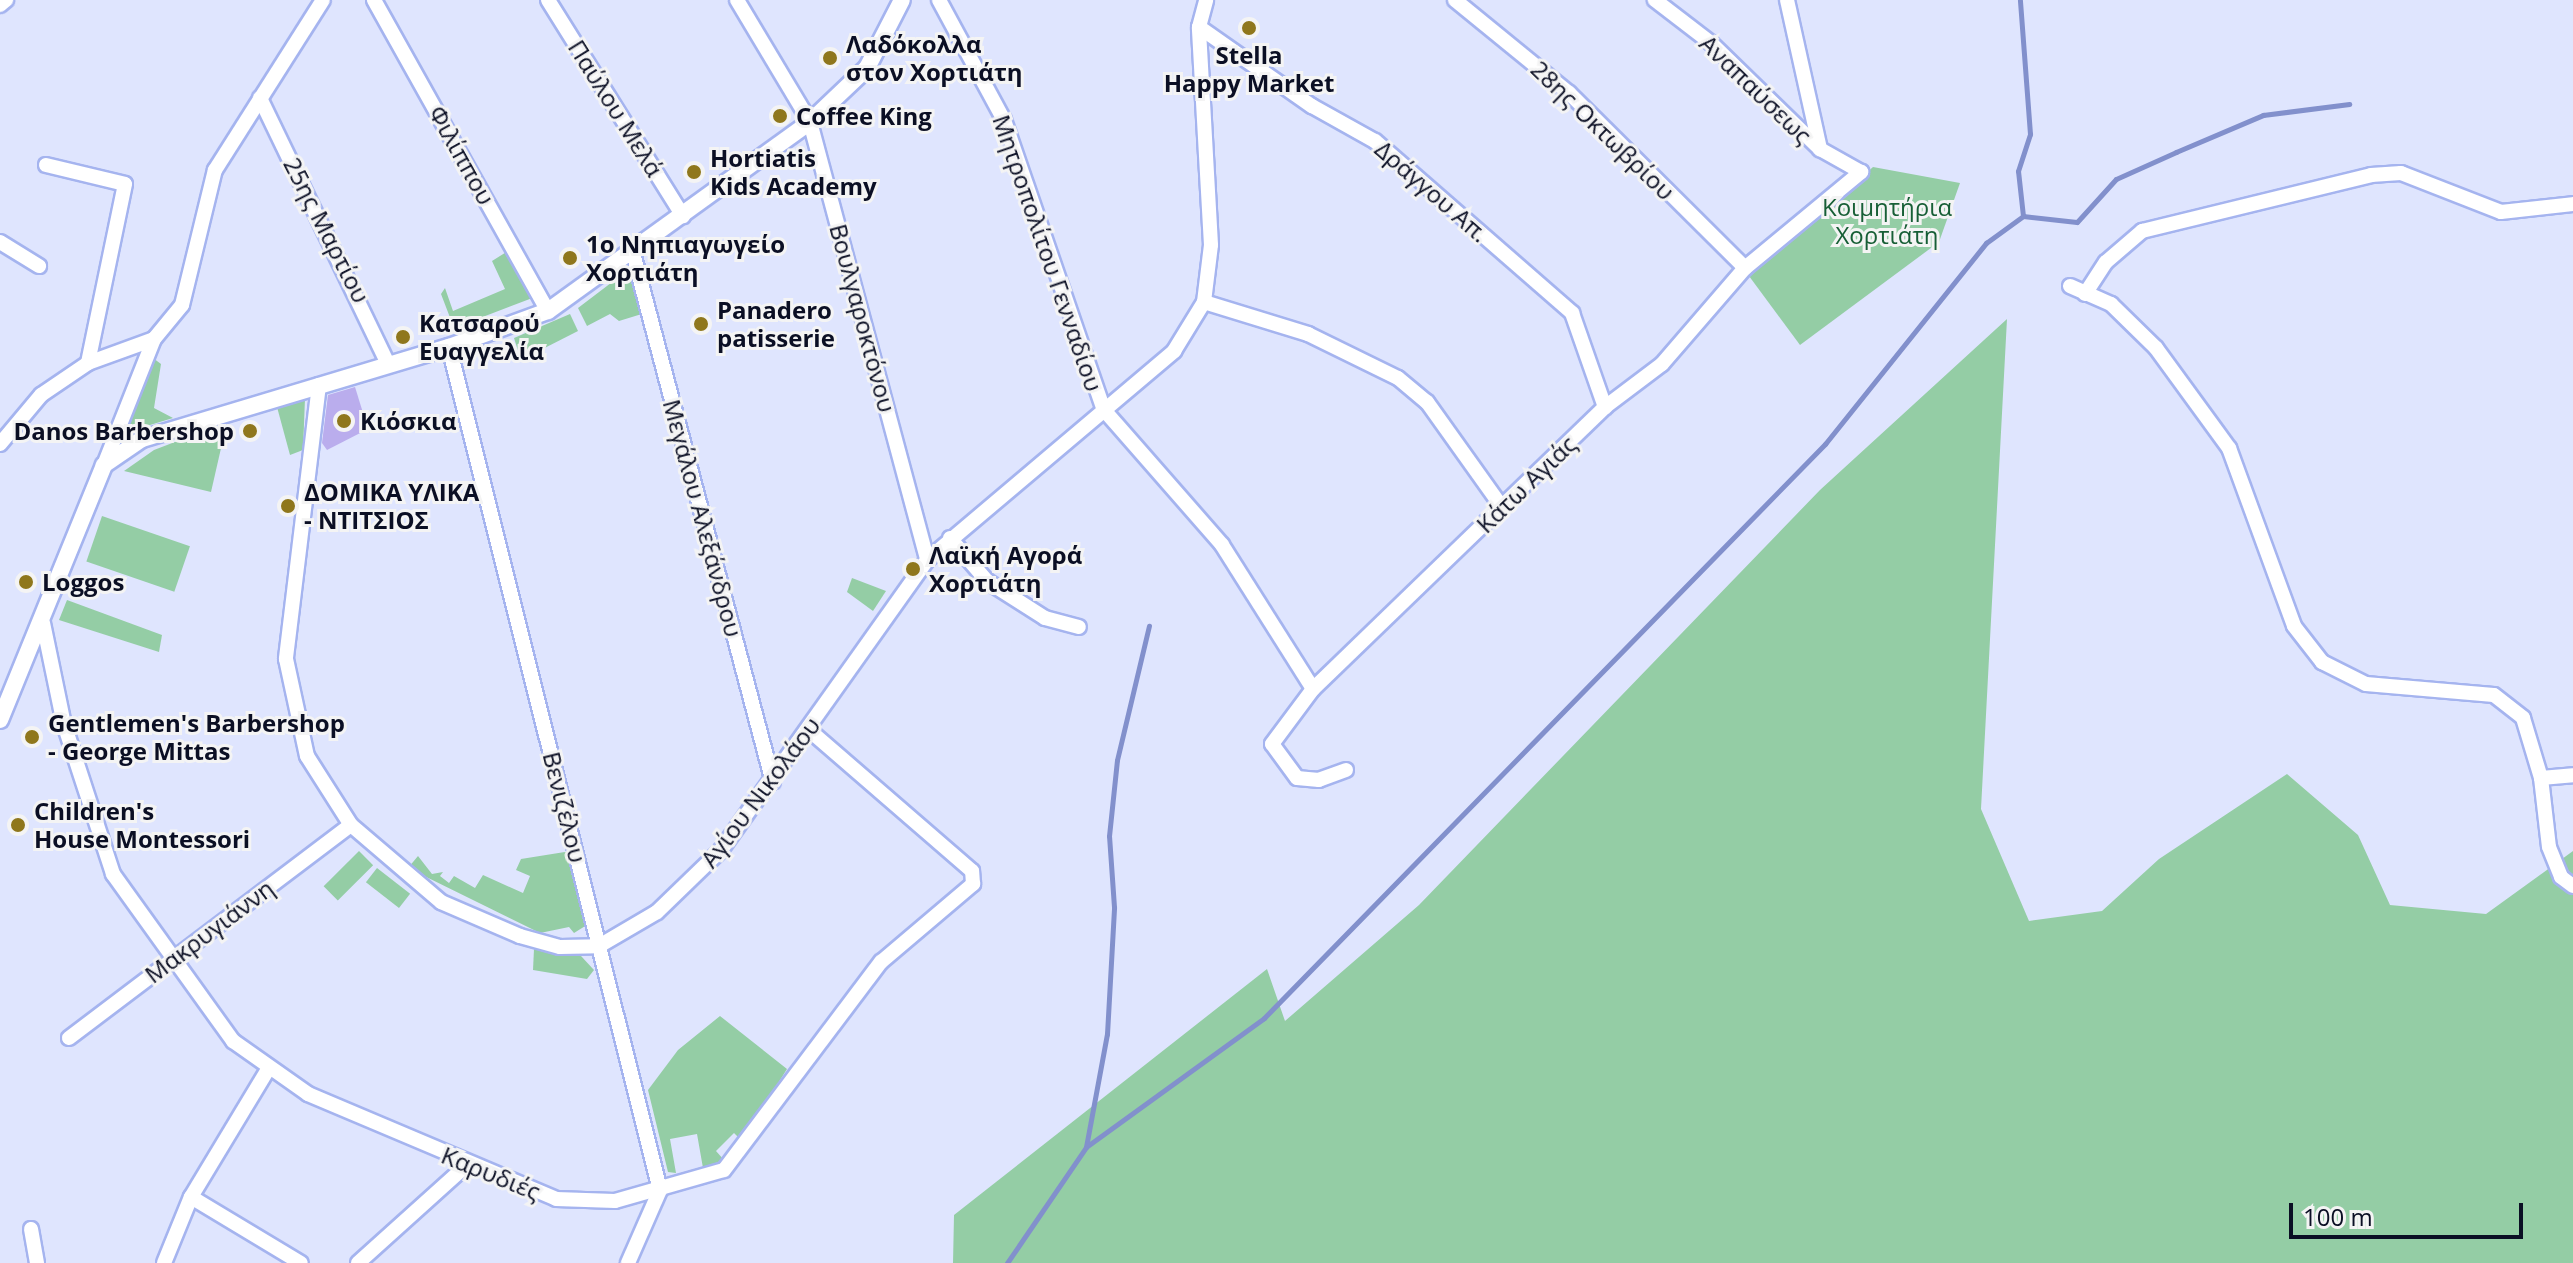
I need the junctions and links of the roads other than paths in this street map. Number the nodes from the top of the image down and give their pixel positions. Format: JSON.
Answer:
{"nodes":[{"id":1,"x":6,"y":0,"type":"edge"},
{"id":2,"x":323,"y":0,"type":"edge"},
{"id":3,"x":374,"y":0,"type":"edge"},
{"id":4,"x":548,"y":0,"type":"edge"},
{"id":5,"x":737,"y":0,"type":"edge"},
{"id":6,"x":902,"y":0,"type":"edge"},
{"id":7,"x":939,"y":0,"type":"edge"},
{"id":8,"x":1206,"y":0,"type":"edge"},
{"id":9,"x":1455,"y":0,"type":"edge"},
{"id":10,"x":1655,"y":0,"type":"edge"},
{"id":11,"x":1787,"y":0,"type":"edge"},
{"id":12,"x":0,"y":5,"type":"edge"},
{"id":13,"x":1199,"y":27,"type":"junction"},
{"id":14,"x":260,"y":98,"type":"junction"},
{"id":15,"x":810,"y":122,"type":"junction"},
{"id":16,"x":1820,"y":149,"type":"junction"},
{"id":17,"x":46,"y":165,"type":"dead end"},
{"id":18,"x":1861,"y":172,"type":"joint"},
{"id":19,"x":2573,"y":204,"type":"edge"},
{"id":20,"x":683,"y":216,"type":"junction"},
{"id":21,"x":0,"y":242,"type":"edge"},
{"id":22,"x":633,"y":253,"type":"junction"},
{"id":23,"x":39,"y":266,"type":"dead end"},
{"id":24,"x":1745,"y":268,"type":"junction"},
{"id":25,"x":2070,"y":286,"type":"dead end"},
{"id":26,"x":2085,"y":294,"type":"junction"},
{"id":27,"x":1204,"y":302,"type":"junction"},
{"id":28,"x":548,"y":311,"type":"junction"},
{"id":29,"x":154,"y":339,"type":"junction"},
{"id":30,"x":449,"y":347,"type":"junction"},
{"id":31,"x":88,"y":363,"type":"junction"},
{"id":32,"x":388,"y":364,"type":"junction"},
{"id":33,"x":319,"y":385,"type":"junction"},
{"id":34,"x":1605,"y":407,"type":"junction"},
{"id":35,"x":1104,"y":410,"type":"junction"},
{"id":36,"x":4,"y":425,"type":"edge"},
{"id":37,"x":0,"y":444,"type":"edge"},
{"id":38,"x":104,"y":465,"type":"junction"},
{"id":39,"x":1502,"y":507,"type":"junction"},
{"id":40,"x":950,"y":538,"type":"junction"},
{"id":41,"x":927,"y":560,"type":"junction"},
{"id":42,"x":43,"y":623,"type":"junction"},
{"id":43,"x":1079,"y":627,"type":"dead end"},
{"id":44,"x":1313,"y":689,"type":"junction"},
{"id":45,"x":0,"y":720,"type":"edge"},
{"id":46,"x":808,"y":729,"type":"junction"},
{"id":47,"x":1346,"y":770,"type":"dead end"},
{"id":48,"x":2573,"y":775,"type":"edge"},
{"id":49,"x":2541,"y":778,"type":"junction"},
{"id":50,"x":773,"y":782,"type":"junction"},
{"id":51,"x":351,"y":825,"type":"junction"},
{"id":52,"x":2573,"y":886,"type":"edge"},
{"id":53,"x":599,"y":946,"type":"junction"},
{"id":54,"x":170,"y":959,"type":"junction"},
{"id":55,"x":69,"y":1038,"type":"dead end"},
{"id":56,"x":267,"y":1071,"type":"junction"},
{"id":57,"x":467,"y":1165,"type":"junction"},
{"id":58,"x":660,"y":1190,"type":"junction"},
{"id":59,"x":191,"y":1197,"type":"junction"},
{"id":60,"x":31,"y":1229,"type":"dead end"},
{"id":61,"x":37,"y":1263,"type":"edge"},
{"id":62,"x":164,"y":1263,"type":"edge"},
{"id":63,"x":301,"y":1263,"type":"edge"},
{"id":64,"x":358,"y":1263,"type":"edge"},
{"id":65,"x":628,"y":1263,"type":"edge"}],
"edges":[{"from":1,"to":12,"type":"street"},
{"from":2,"to":14,"type":"street"},
{"from":3,"to":28,"type":"street","name":"Φιλίππου"},
{"from":4,"to":20,"type":"street","name":"Παύλου Μελά"},
{"from":5,"to":15,"type":"street","name":"Βουλγαροκτόνου"},
{"from":6,"to":15,"type":"street"},
{"from":7,"to":35,"type":"street","name":"Μητροπολίτου Γενναδίου"},
{"from":8,"to":13,"type":"street","name":"Αγίου Νικολάου"},
{"from":9,"to":24,"type":"street","name":"28ης Οκτωβρίου"},
{"from":10,"to":16,"type":"street","name":"Αναπαύσεως"},
{"from":11,"to":16,"type":"street"},
{"from":13,"to":27,"type":"street","name":"Αγίου Νικολάου"},
{"from":13,"to":34,"type":"street","name":"Δράγγου Απ."},
{"from":14,"to":29,"type":"street"},
{"from":14,"to":32,"type":"street","name":"25ης Μαρτίου"},
{"from":15,"to":20,"type":"street"},
{"from":15,"to":41,"type":"street","name":"Βουλγαροκτόνου"},
{"from":16,"to":18,"type":"street","name":"Αναπαύσεως"},
{"from":17,"to":31,"type":"street"},
{"from":18,"to":24,"type":"street","name":"Κάτω Αγιάς"},
{"from":19,"to":26,"type":"street"},
{"from":20,"to":22,"type":"street"},
{"from":21,"to":23,"type":"street"},
{"from":22,"to":28,"type":"street"},
{"from":22,"to":50,"type":"street","name":"Μεγάλου Αλεξάνδρου"},
{"from":24,"to":34,"type":"street","name":"Κάτω Αγιάς"},
{"from":25,"to":26,"type":"street"},
{"from":26,"to":49,"type":"street"},
{"from":27,"to":35,"type":"street","name":"Αγίου Νικολάου"},
{"from":27,"to":39,"type":"street"},
{"from":28,"to":30,"type":"street"},
{"from":29,"to":31,"type":"street"},
{"from":29,"to":38,"type":"street"},
{"from":30,"to":32,"type":"street"},
{"from":30,"to":53,"type":"street","name":"Βενιζέλου"},
{"from":31,"to":36,"type":"street"},
{"from":32,"to":33,"type":"street"},
{"from":33,"to":38,"type":"street"},
{"from":33,"to":51,"type":"street"},
{"from":34,"to":39,"type":"street","name":"Κάτω Αγιάς"},
{"from":35,"to":40,"type":"street","name":"Αγίου Νικολάου"},
{"from":35,"to":44,"type":"street","name":"Μητροπολίτου Γενναδίου"},
{"from":36,"to":37,"type":"street"},
{"from":38,"to":42,"type":"street"},
{"from":39,"to":44,"type":"street","name":"Κάτω Αγιάς"},
{"from":40,"to":41,"type":"street","name":"Αγίου Νικολάου"},
{"from":40,"to":43,"type":"street"},
{"from":41,"to":46,"type":"street","name":"Αγίου Νικολάου"},
{"from":42,"to":45,"type":"street"},
{"from":42,"to":54,"type":"street","name":"Καρυδιές"},
{"from":44,"to":47,"type":"street","name":"Κάτω Αγιάς"},
{"from":46,"to":50,"type":"street","name":"Αγίου Νικολάου"},
{"from":46,"to":58,"type":"street","name":"Καρυδιές"},
{"from":48,"to":49,"type":"street"},
{"from":49,"to":52,"type":"street"},
{"from":50,"to":53,"type":"street","name":"Αγίου Νικολάου"},
{"from":51,"to":53,"type":"street"},
{"from":51,"to":54,"type":"street","name":"Μακρυγιάννη"},
{"from":53,"to":58,"type":"street","name":"Βενιζέλου"},
{"from":54,"to":55,"type":"street","name":"Μακρυγιάννη"},
{"from":54,"to":56,"type":"street","name":"Καρυδιές"},
{"from":56,"to":57,"type":"street","name":"Καρυδιές"},
{"from":56,"to":59,"type":"street"},
{"from":57,"to":58,"type":"street","name":"Καρυδιές"},
{"from":57,"to":64,"type":"street"},
{"from":58,"to":65,"type":"street"},
{"from":59,"to":62,"type":"street"},
{"from":59,"to":63,"type":"street"},
{"from":60,"to":61,"type":"street"}]}
